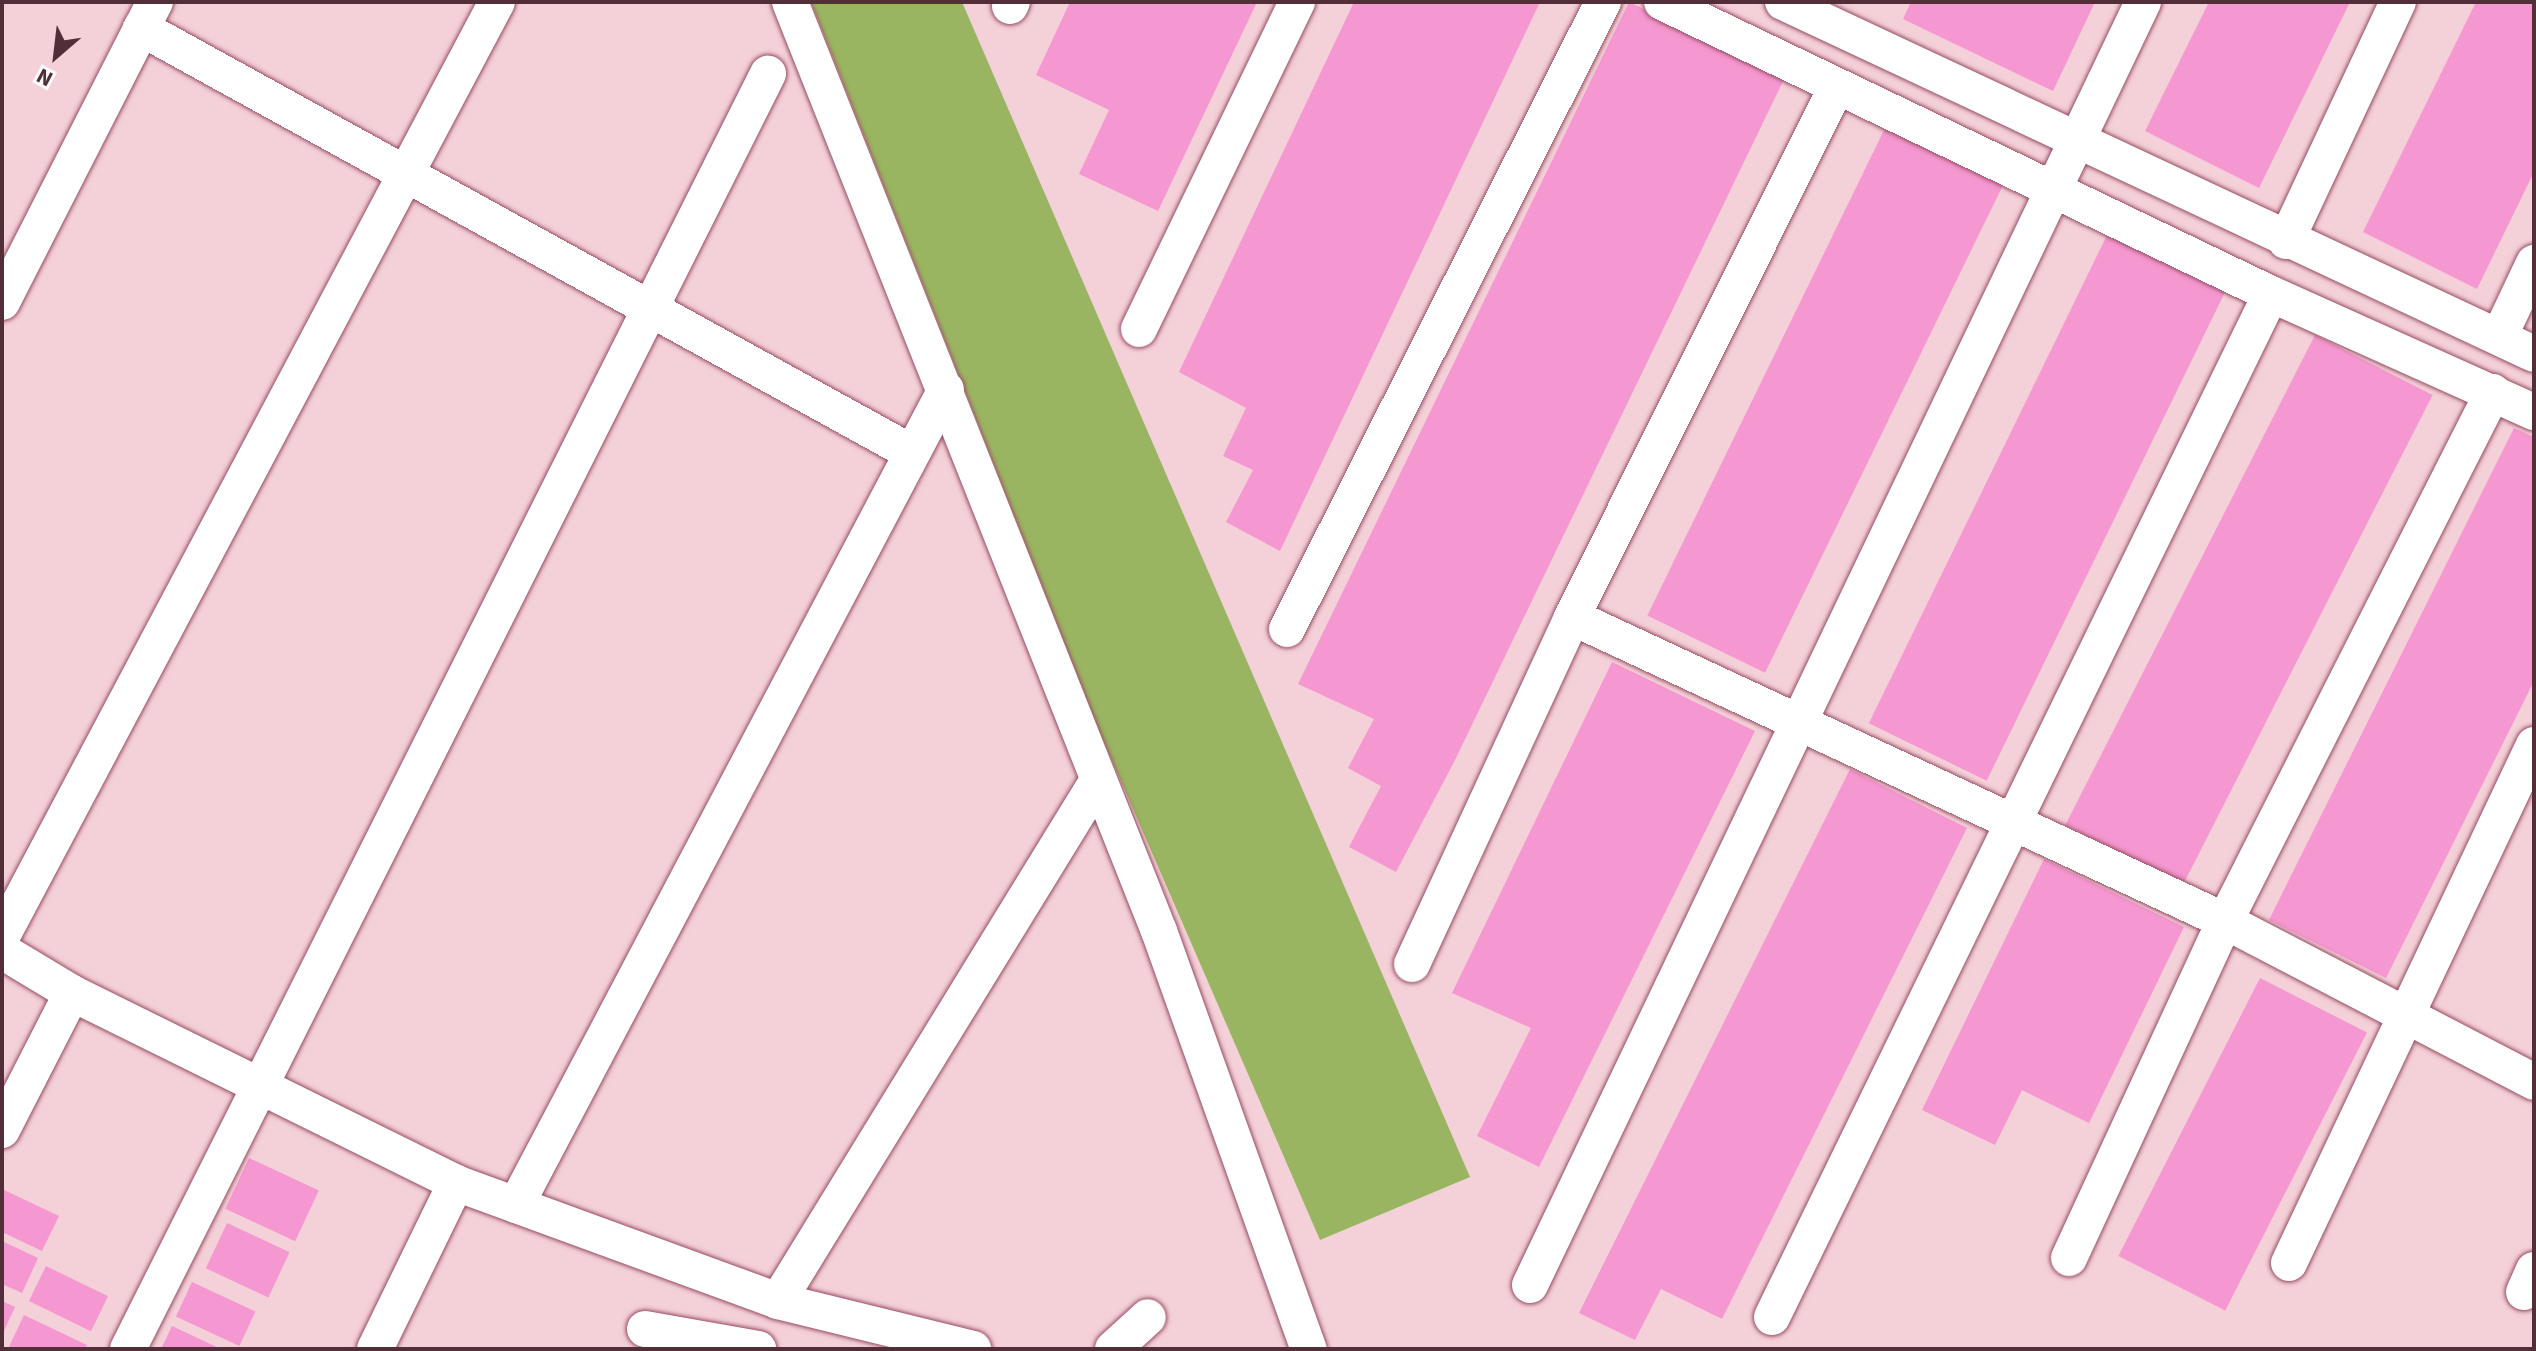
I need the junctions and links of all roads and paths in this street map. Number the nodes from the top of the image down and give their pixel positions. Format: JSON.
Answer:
{"nodes":[{"id":1,"x":497,"y":2,"type":"edge"},
{"id":2,"x":790,"y":2,"type":"edge"},
{"id":3,"x":1297,"y":2,"type":"edge"},
{"id":4,"x":1603,"y":2,"type":"edge"},
{"id":5,"x":1662,"y":2,"type":"edge"},
{"id":6,"x":1783,"y":2,"type":"edge"},
{"id":7,"x":2143,"y":2,"type":"edge"},
{"id":8,"x":2398,"y":2,"type":"edge"},
{"id":9,"x":148,"y":15,"type":"edge"},
{"id":10,"x":1850,"y":16,"type":"edge"},
{"id":11,"x":768,"y":74,"type":"dead end"},
{"id":12,"x":1837,"y":86,"type":"junction"},
{"id":13,"x":2077,"y":140,"type":"junction"},
{"id":14,"x":406,"y":174,"type":"junction"},
{"id":15,"x":2052,"y":189,"type":"junction"},
{"id":16,"x":2286,"y":241,"type":"junction"},
{"id":17,"x":2534,"y":263,"type":"edge"},
{"id":18,"x":2271,"y":294,"type":"junction"},
{"id":19,"x":2,"y":302,"type":"edge"},
{"id":20,"x":650,"y":309,"type":"junction"},
{"id":21,"x":1139,"y":329,"type":"dead end"},
{"id":22,"x":2499,"y":337,"type":"junction"},
{"id":23,"x":2534,"y":354,"type":"edge"},
{"id":24,"x":946,"y":389,"type":"junction"},
{"id":25,"x":2493,"y":392,"type":"junction"},
{"id":26,"x":2534,"y":412,"type":"edge"},
{"id":27,"x":912,"y":453,"type":"junction"},
{"id":28,"x":1572,"y":617,"type":"junction"},
{"id":29,"x":1287,"y":629,"type":"dead end"},
{"id":30,"x":1795,"y":722,"type":"junction"},
{"id":31,"x":2534,"y":745,"type":"edge"},
{"id":32,"x":1098,"y":780,"type":"junction"},
{"id":33,"x":2011,"y":820,"type":"junction"},
{"id":34,"x":2225,"y":921,"type":"junction"},
{"id":35,"x":2,"y":936,"type":"edge"},
{"id":36,"x":2,"y":951,"type":"edge"},
{"id":37,"x":1412,"y":964,"type":"dead end"},
{"id":38,"x":72,"y":993,"type":"junction"},
{"id":39,"x":2404,"y":1017,"type":"junction"},
{"id":40,"x":2534,"y":1082,"type":"edge"},
{"id":41,"x":260,"y":1086,"type":"junction"},
{"id":42,"x":2,"y":1130,"type":"edge"},
{"id":43,"x":456,"y":1183,"type":"junction"},
{"id":44,"x":516,"y":1205,"type":"junction"},
{"id":45,"x":2069,"y":1258,"type":"dead end"},
{"id":46,"x":2289,"y":1263,"type":"dead end"},
{"id":47,"x":1530,"y":1285,"type":"dead end"},
{"id":48,"x":778,"y":1301,"type":"junction"},
{"id":49,"x":1148,"y":1317,"type":"dead end"},
{"id":50,"x":1772,"y":1317,"type":"dead end"},
{"id":51,"x":645,"y":1329,"type":"dead end"},
{"id":52,"x":128,"y":1349,"type":"edge"},
{"id":53,"x":375,"y":1349,"type":"edge"},
{"id":54,"x":758,"y":1349,"type":"edge"},
{"id":55,"x":973,"y":1349,"type":"edge"},
{"id":56,"x":1113,"y":1349,"type":"edge"},
{"id":57,"x":1309,"y":1349,"type":"edge"}],
"edges":[{"from":1,"to":14,"type":"street"},
{"from":2,"to":24,"type":"street"},
{"from":3,"to":21,"type":"street"},
{"from":4,"to":29,"type":"street"},
{"from":5,"to":12,"type":"street"},
{"from":6,"to":10,"type":"street"},
{"from":7,"to":13,"type":"street"},
{"from":8,"to":16,"type":"street"},
{"from":9,"to":14,"type":"street"},
{"from":9,"to":19,"type":"street"},
{"from":10,"to":13,"type":"street"},
{"from":11,"to":20,"type":"street"},
{"from":12,"to":15,"type":"street"},
{"from":12,"to":28,"type":"street"},
{"from":13,"to":15,"type":"street"},
{"from":13,"to":16,"type":"street"},
{"from":14,"to":20,"type":"street"},
{"from":14,"to":35,"type":"street"},
{"from":15,"to":18,"type":"street"},
{"from":15,"to":30,"type":"street"},
{"from":16,"to":22,"type":"street"},
{"from":17,"to":22,"type":"street"},
{"from":18,"to":25,"type":"street"},
{"from":18,"to":33,"type":"street"},
{"from":20,"to":27,"type":"street"},
{"from":20,"to":41,"type":"street"},
{"from":22,"to":23,"type":"street"},
{"from":24,"to":27,"type":"street"},
{"from":24,"to":32,"type":"street"},
{"from":25,"to":26,"type":"street"},
{"from":25,"to":34,"type":"street"},
{"from":27,"to":44,"type":"street"},
{"from":28,"to":30,"type":"street"},
{"from":28,"to":37,"type":"street"},
{"from":30,"to":33,"type":"street"},
{"from":30,"to":47,"type":"street"},
{"from":31,"to":39,"type":"street"},
{"from":32,"to":48,"type":"street"},
{"from":32,"to":57,"type":"street"},
{"from":33,"to":34,"type":"street"},
{"from":33,"to":50,"type":"street"},
{"from":34,"to":39,"type":"street"},
{"from":34,"to":45,"type":"street"},
{"from":36,"to":38,"type":"street"},
{"from":38,"to":41,"type":"street"},
{"from":38,"to":42,"type":"street"},
{"from":39,"to":40,"type":"street"},
{"from":39,"to":46,"type":"street"},
{"from":41,"to":43,"type":"street"},
{"from":41,"to":52,"type":"street"},
{"from":43,"to":44,"type":"street"},
{"from":43,"to":53,"type":"street"},
{"from":44,"to":48,"type":"street"},
{"from":48,"to":55,"type":"street"},
{"from":49,"to":56,"type":"street"},
{"from":51,"to":54,"type":"street"}]}
